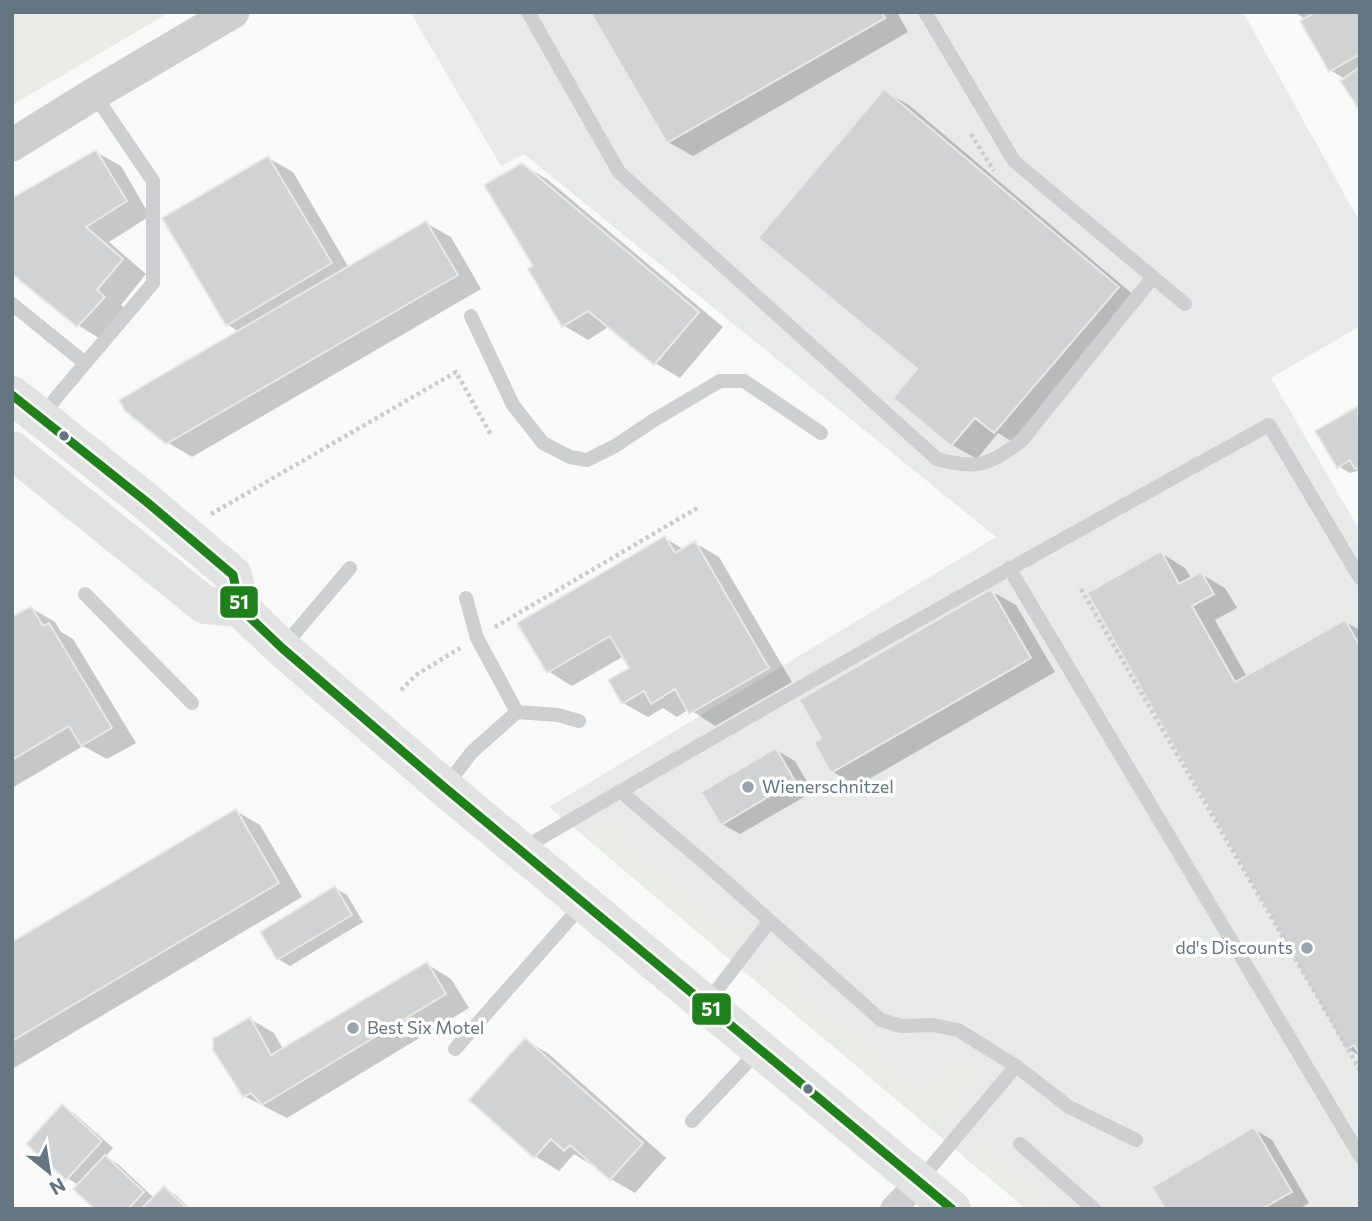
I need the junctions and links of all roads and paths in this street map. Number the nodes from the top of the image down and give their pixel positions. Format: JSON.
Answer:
{"nodes":[{"id":1,"x":233,"y":12,"type":"edge"},
{"id":2,"x":528,"y":12,"type":"edge"},
{"id":3,"x":925,"y":12,"type":"edge"},
{"id":4,"x":94,"y":94,"type":"junction"},
{"id":5,"x":970,"y":132,"type":"dead end"},
{"id":6,"x":12,"y":145,"type":"edge"},
{"id":7,"x":1001,"y":176,"type":"dead end"},
{"id":8,"x":1153,"y":277,"type":"junction"},
{"id":9,"x":12,"y":303,"type":"edge"},
{"id":10,"x":1185,"y":304,"type":"dead end"},
{"id":11,"x":471,"y":316,"type":"dead end"},
{"id":12,"x":85,"y":363,"type":"junction"},
{"id":13,"x":12,"y":395,"type":"edge"},
{"id":14,"x":41,"y":419,"type":"junction"},
{"id":15,"x":821,"y":433,"type":"dead end"},
{"id":16,"x":491,"y":435,"type":"dead end"},
{"id":17,"x":12,"y":450,"type":"edge"},
{"id":18,"x":699,"y":507,"type":"dead end"},
{"id":19,"x":209,"y":515,"type":"dead end"},
{"id":20,"x":350,"y":568,"type":"dead end"},
{"id":21,"x":1009,"y":568,"type":"junction"},
{"id":22,"x":1360,"y":579,"type":"edge"},
{"id":23,"x":1082,"y":589,"type":"dead end"},
{"id":24,"x":85,"y":594,"type":"dead end"},
{"id":25,"x":466,"y":598,"type":"dead end"},
{"id":26,"x":240,"y":608,"type":"junction"},
{"id":27,"x":477,"y":638,"type":"junction"},
{"id":28,"x":282,"y":648,"type":"junction"},
{"id":29,"x":401,"y":690,"type":"dead end"},
{"id":30,"x":192,"y":703,"type":"dead end"},
{"id":31,"x":517,"y":712,"type":"junction"},
{"id":32,"x":579,"y":721,"type":"dead end"},
{"id":33,"x":444,"y":787,"type":"junction"},
{"id":34,"x":620,"y":791,"type":"junction"},
{"id":35,"x":520,"y":850,"type":"junction"},
{"id":36,"x":584,"y":903,"type":"junction"},
{"id":37,"x":769,"y":922,"type":"junction"},
{"id":38,"x":706,"y":1004,"type":"junction"},
{"id":39,"x":760,"y":1048,"type":"junction"},
{"id":40,"x":456,"y":1049,"type":"dead end"},
{"id":41,"x":1016,"y":1066,"type":"junction"},
{"id":42,"x":1360,"y":1070,"type":"edge"},
{"id":43,"x":692,"y":1121,"type":"dead end"},
{"id":44,"x":1136,"y":1140,"type":"dead end"},
{"id":45,"x":1020,"y":1144,"type":"dead end"},
{"id":46,"x":1360,"y":1156,"type":"edge"},
{"id":47,"x":920,"y":1181,"type":"junction"},
{"id":48,"x":893,"y":1209,"type":"edge"},
{"id":49,"x":953,"y":1209,"type":"edge"},
{"id":50,"x":1094,"y":1209,"type":"edge"}],
"edges":[{"from":1,"to":4,"type":"street"},
{"from":2,"to":8,"type":"lane"},
{"from":3,"to":8,"type":"lane"},
{"from":4,"to":6,"type":"street"},
{"from":4,"to":12,"type":"lane"},
{"from":5,"to":7,"type":"path"},
{"from":8,"to":10,"type":"lane"},
{"from":9,"to":12,"type":"lane"},
{"from":11,"to":15,"type":"lane"},
{"from":12,"to":14,"type":"lane"},
{"from":13,"to":14,"type":"main road"},
{"from":14,"to":26,"type":"main road"},
{"from":16,"to":19,"type":"path"},
{"from":17,"to":26,"type":"main road"},
{"from":18,"to":27,"type":"path"},
{"from":20,"to":28,"type":"lane"},
{"from":21,"to":22,"type":"lane"},
{"from":21,"to":34,"type":"lane"},
{"from":21,"to":46,"type":"lane"},
{"from":23,"to":42,"type":"path"},
{"from":24,"to":30,"type":"lane"},
{"from":25,"to":27,"type":"lane"},
{"from":26,"to":28,"type":"main road"},
{"from":27,"to":29,"type":"path"},
{"from":27,"to":31,"type":"lane"},
{"from":28,"to":33,"type":"main road"},
{"from":31,"to":32,"type":"lane"},
{"from":31,"to":33,"type":"lane"},
{"from":33,"to":35,"type":"main road"},
{"from":34,"to":35,"type":"lane"},
{"from":34,"to":37,"type":"lane"},
{"from":35,"to":36,"type":"main road"},
{"from":36,"to":38,"type":"main road"},
{"from":36,"to":40,"type":"lane"},
{"from":37,"to":38,"type":"lane"},
{"from":37,"to":41,"type":"lane"},
{"from":38,"to":39,"type":"main road"},
{"from":39,"to":43,"type":"lane"},
{"from":39,"to":47,"type":"main road"},
{"from":41,"to":44,"type":"lane"},
{"from":41,"to":47,"type":"lane"},
{"from":45,"to":50,"type":"lane"},
{"from":47,"to":48,"type":"street"},
{"from":47,"to":49,"type":"main road"}]}
